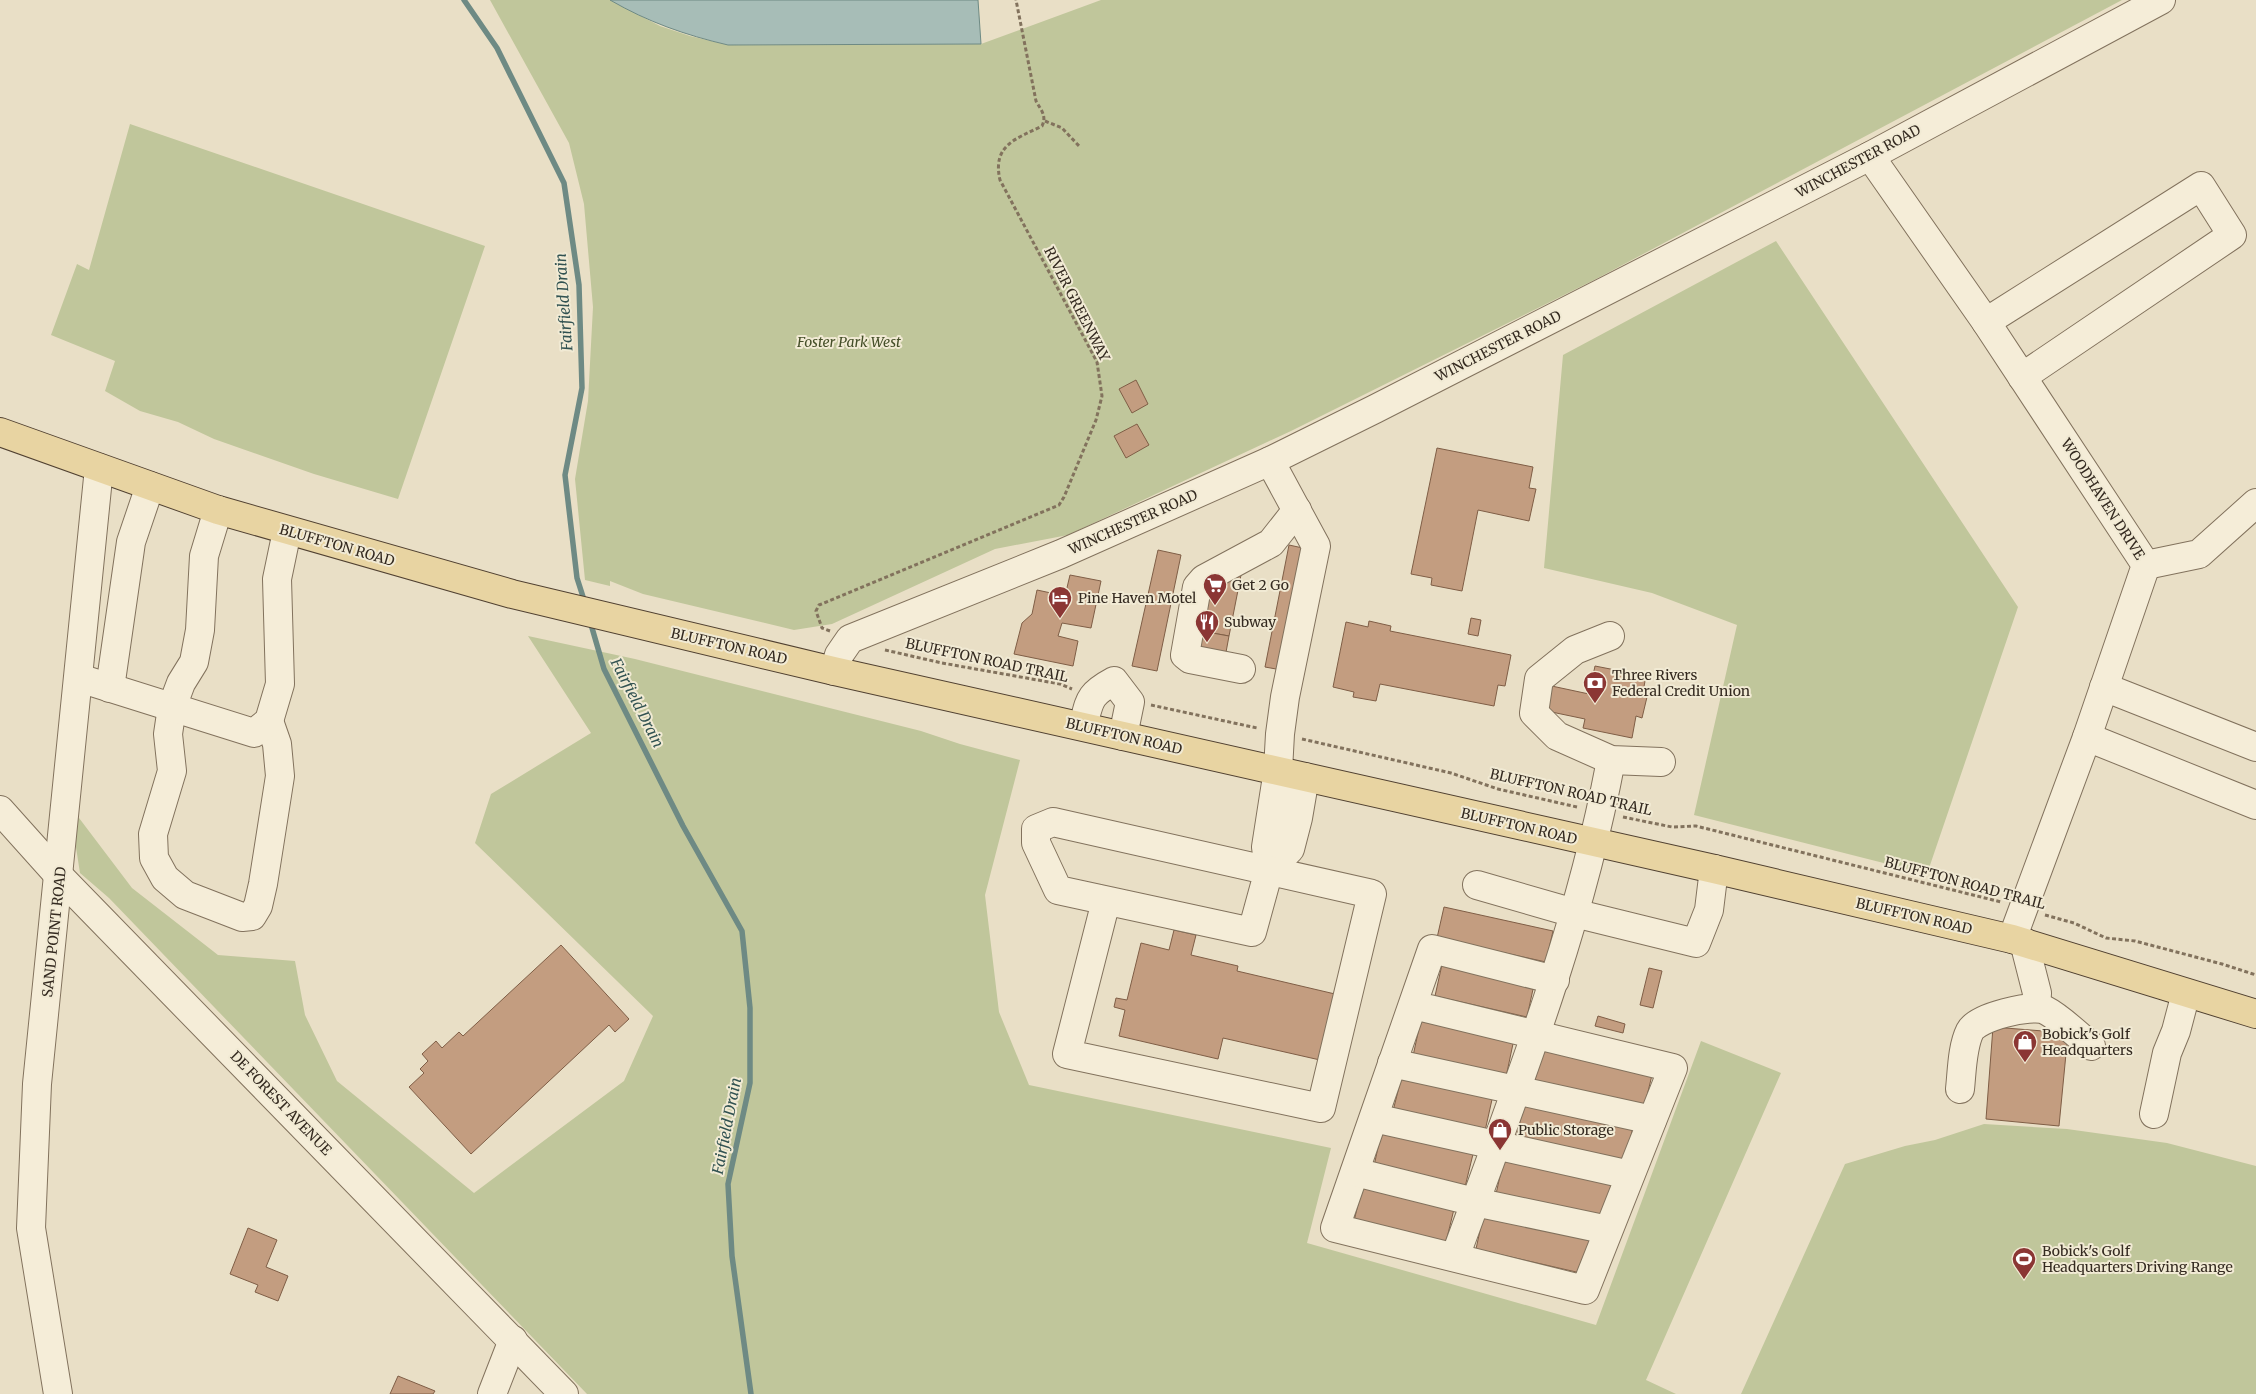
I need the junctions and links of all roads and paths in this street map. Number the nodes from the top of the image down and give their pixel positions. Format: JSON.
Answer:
{"nodes":[{"id":1,"x":1016,"y":0,"type":"edge"},
{"id":2,"x":2161,"y":0,"type":"edge"},
{"id":3,"x":1045,"y":121,"type":"junction"},
{"id":4,"x":1080,"y":147,"type":"dead end"},
{"id":5,"x":1870,"y":156,"type":"junction"},
{"id":6,"x":1986,"y":322,"type":"junction"},
{"id":7,"x":2022,"y":377,"type":"junction"},
{"id":8,"x":0,"y":432,"type":"edge"},
{"id":9,"x":1270,"y":460,"type":"junction"},
{"id":10,"x":99,"y":468,"type":"junction"},
{"id":11,"x":150,"y":486,"type":"junction"},
{"id":12,"x":2256,"y":504,"type":"edge"},
{"id":13,"x":218,"y":510,"type":"junction"},
{"id":14,"x":1297,"y":510,"type":"junction"},
{"id":15,"x":287,"y":531,"type":"junction"},
{"id":16,"x":1217,"y":558,"type":"dead end"},
{"id":17,"x":2146,"y":565,"type":"junction"},
{"id":18,"x":822,"y":628,"type":"dead end"},
{"id":19,"x":1610,"y":636,"type":"dead end"},
{"id":20,"x":876,"y":648,"type":"dead end"},
{"id":21,"x":1241,"y":669,"type":"dead end"},
{"id":22,"x":834,"y":671,"type":"junction"},
{"id":23,"x":1176,"y":673,"type":"dead end"},
{"id":24,"x":79,"y":678,"type":"junction"},
{"id":25,"x":2104,"y":687,"type":"junction"},
{"id":26,"x":110,"y":688,"type":"junction"},
{"id":27,"x":1091,"y":698,"type":"junction"},
{"id":28,"x":1130,"y":702,"type":"junction"},
{"id":29,"x":172,"y":707,"type":"junction"},
{"id":30,"x":269,"y":721,"type":"junction"},
{"id":31,"x":1083,"y":726,"type":"junction"},
{"id":32,"x":1280,"y":734,"type":"junction"},
{"id":33,"x":1123,"y":736,"type":"junction"},
{"id":34,"x":2086,"y":738,"type":"junction"},
{"id":35,"x":2256,"y":747,"type":"edge"},
{"id":36,"x":1611,"y":760,"type":"junction"},
{"id":37,"x":1661,"y":762,"type":"dead end"},
{"id":38,"x":1278,"y":770,"type":"junction"},
{"id":39,"x":1305,"y":777,"type":"junction"},
{"id":40,"x":2256,"y":805,"type":"edge"},
{"id":41,"x":0,"y":810,"type":"edge"},
{"id":42,"x":1601,"y":812,"type":"junction"},
{"id":43,"x":1594,"y":843,"type":"junction"},
{"id":44,"x":1714,"y":868,"type":"junction"},
{"id":45,"x":1269,"y":870,"type":"junction"},
{"id":46,"x":60,"y":877,"type":"junction"},
{"id":47,"x":1477,"y":884,"type":"dead end"},
{"id":48,"x":1106,"y":901,"type":"junction"},
{"id":49,"x":2023,"y":909,"type":"junction"},
{"id":50,"x":1574,"y":913,"type":"junction"},
{"id":51,"x":2018,"y":941,"type":"junction"},
{"id":52,"x":2256,"y":975,"type":"edge"},
{"id":53,"x":1555,"y":980,"type":"junction"},
{"id":54,"x":2186,"y":993,"type":"junction"},
{"id":55,"x":1413,"y":1005,"type":"junction"},
{"id":56,"x":2036,"y":1008,"type":"junction"},
{"id":57,"x":2256,"y":1014,"type":"edge"},
{"id":58,"x":1536,"y":1034,"type":"junction"},
{"id":59,"x":2091,"y":1046,"type":"dead end"},
{"id":60,"x":1392,"y":1063,"type":"junction"},
{"id":61,"x":1516,"y":1089,"type":"junction"},
{"id":62,"x":1960,"y":1089,"type":"dead end"},
{"id":63,"x":2154,"y":1114,"type":"dead end"},
{"id":64,"x":1374,"y":1118,"type":"junction"},
{"id":65,"x":1652,"y":1120,"type":"junction"},
{"id":66,"x":1495,"y":1146,"type":"junction"},
{"id":67,"x":1355,"y":1172,"type":"junction"},
{"id":68,"x":1630,"y":1175,"type":"junction"},
{"id":69,"x":1475,"y":1202,"type":"junction"},
{"id":70,"x":1608,"y":1230,"type":"junction"},
{"id":71,"x":1455,"y":1257,"type":"junction"},
{"id":72,"x":513,"y":1340,"type":"junction"},
{"id":73,"x":58,"y":1394,"type":"edge"},
{"id":74,"x":492,"y":1394,"type":"edge"},
{"id":75,"x":564,"y":1394,"type":"edge"}],
"edges":[{"from":1,"to":3,"type":"path"},
{"from":2,"to":5,"type":"street","name":"WINCHESTER ROAD"},
{"from":3,"to":4,"type":"path"},
{"from":3,"to":18,"type":"path","name":"RIVER GREENWAY"},
{"from":5,"to":6,"type":"street","name":"WOODHAVEN DRIVE"},
{"from":5,"to":9,"type":"street","name":"WINCHESTER ROAD"},
{"from":6,"to":7,"type":"street","name":"WOODHAVEN DRIVE"},
{"from":6,"to":7,"type":"street"},
{"from":7,"to":17,"type":"street","name":"WOODHAVEN DRIVE"},
{"from":8,"to":10,"type":"main road","name":"BLUFFTON ROAD"},
{"from":9,"to":14,"type":"street"},
{"from":9,"to":22,"type":"street","name":"WINCHESTER ROAD"},
{"from":10,"to":11,"type":"main road","name":"BLUFFTON ROAD"},
{"from":10,"to":24,"type":"street","name":"SAND POINT ROAD"},
{"from":11,"to":13,"type":"main road","name":"BLUFFTON ROAD"},
{"from":11,"to":26,"type":"street"},
{"from":12,"to":17,"type":"street"},
{"from":13,"to":15,"type":"main road","name":"BLUFFTON ROAD"},
{"from":13,"to":29,"type":"street"},
{"from":14,"to":21,"type":"street"},
{"from":14,"to":32,"type":"street"},
{"from":15,"to":22,"type":"main road","name":"BLUFFTON ROAD"},
{"from":15,"to":30,"type":"street"},
{"from":16,"to":23,"type":"street"},
{"from":17,"to":25,"type":"street","name":"WOODHAVEN DRIVE"},
{"from":19,"to":36,"type":"street"},
{"from":20,"to":27,"type":"path","name":"BLUFFTON ROAD TRAIL"},
{"from":22,"to":31,"type":"main road","name":"BLUFFTON ROAD"},
{"from":24,"to":26,"type":"street"},
{"from":24,"to":46,"type":"street","name":"SAND POINT ROAD"},
{"from":25,"to":34,"type":"street","name":"WOODHAVEN DRIVE"},
{"from":25,"to":35,"type":"street"},
{"from":26,"to":29,"type":"street"},
{"from":27,"to":28,"type":"street"},
{"from":27,"to":31,"type":"street"},
{"from":28,"to":32,"type":"path","name":"BLUFFTON ROAD TRAIL"},
{"from":28,"to":33,"type":"street"},
{"from":29,"to":30,"type":"street"},
{"from":29,"to":30,"type":"street"},
{"from":31,"to":33,"type":"main road","name":"BLUFFTON ROAD"},
{"from":32,"to":38,"type":"street"},
{"from":32,"to":42,"type":"path","name":"BLUFFTON ROAD TRAIL"},
{"from":33,"to":38,"type":"main road","name":"BLUFFTON ROAD"},
{"from":34,"to":40,"type":"street"},
{"from":34,"to":49,"type":"street","name":"WOODHAVEN DRIVE"},
{"from":36,"to":37,"type":"street"},
{"from":36,"to":42,"type":"street"},
{"from":38,"to":39,"type":"main road","name":"BLUFFTON ROAD"},
{"from":38,"to":45,"type":"street"},
{"from":39,"to":43,"type":"main road","name":"BLUFFTON ROAD"},
{"from":39,"to":45,"type":"street"},
{"from":41,"to":46,"type":"street","name":"DE FOREST AVENUE"},
{"from":42,"to":43,"type":"street"},
{"from":42,"to":49,"type":"path","name":"BLUFFTON ROAD TRAIL"},
{"from":43,"to":44,"type":"main road","name":"BLUFFTON ROAD"},
{"from":43,"to":50,"type":"street"},
{"from":44,"to":50,"type":"street"},
{"from":44,"to":51,"type":"main road","name":"BLUFFTON ROAD"},
{"from":45,"to":48,"type":"street"},
{"from":45,"to":48,"type":"street"},
{"from":45,"to":48,"type":"street"},
{"from":46,"to":72,"type":"street","name":"DE FOREST AVENUE"},
{"from":46,"to":73,"type":"street","name":"SAND POINT ROAD"},
{"from":47,"to":50,"type":"street"},
{"from":49,"to":51,"type":"street","name":"WOODHAVEN DRIVE"},
{"from":49,"to":52,"type":"path","name":"BLUFFTON ROAD TRAIL"},
{"from":50,"to":53,"type":"street"},
{"from":51,"to":54,"type":"main road","name":"BLUFFTON ROAD"},
{"from":51,"to":56,"type":"street"},
{"from":53,"to":55,"type":"street"},
{"from":53,"to":58,"type":"street"},
{"from":54,"to":57,"type":"main road","name":"BLUFFTON ROAD"},
{"from":54,"to":63,"type":"street"},
{"from":55,"to":58,"type":"street"},
{"from":55,"to":60,"type":"street"},
{"from":56,"to":59,"type":"street"},
{"from":56,"to":62,"type":"street"},
{"from":58,"to":61,"type":"street"},
{"from":58,"to":65,"type":"street"},
{"from":60,"to":61,"type":"street"},
{"from":60,"to":64,"type":"street"},
{"from":61,"to":65,"type":"street"},
{"from":61,"to":66,"type":"street"},
{"from":64,"to":66,"type":"street"},
{"from":64,"to":67,"type":"street"},
{"from":65,"to":68,"type":"street"},
{"from":66,"to":68,"type":"street"},
{"from":66,"to":69,"type":"street"},
{"from":67,"to":69,"type":"street"},
{"from":67,"to":71,"type":"street"},
{"from":68,"to":70,"type":"street"},
{"from":69,"to":70,"type":"street"},
{"from":69,"to":71,"type":"street"},
{"from":70,"to":71,"type":"street"},
{"from":72,"to":74,"type":"street"},
{"from":72,"to":75,"type":"street","name":"DE FOREST AVENUE"}]}
